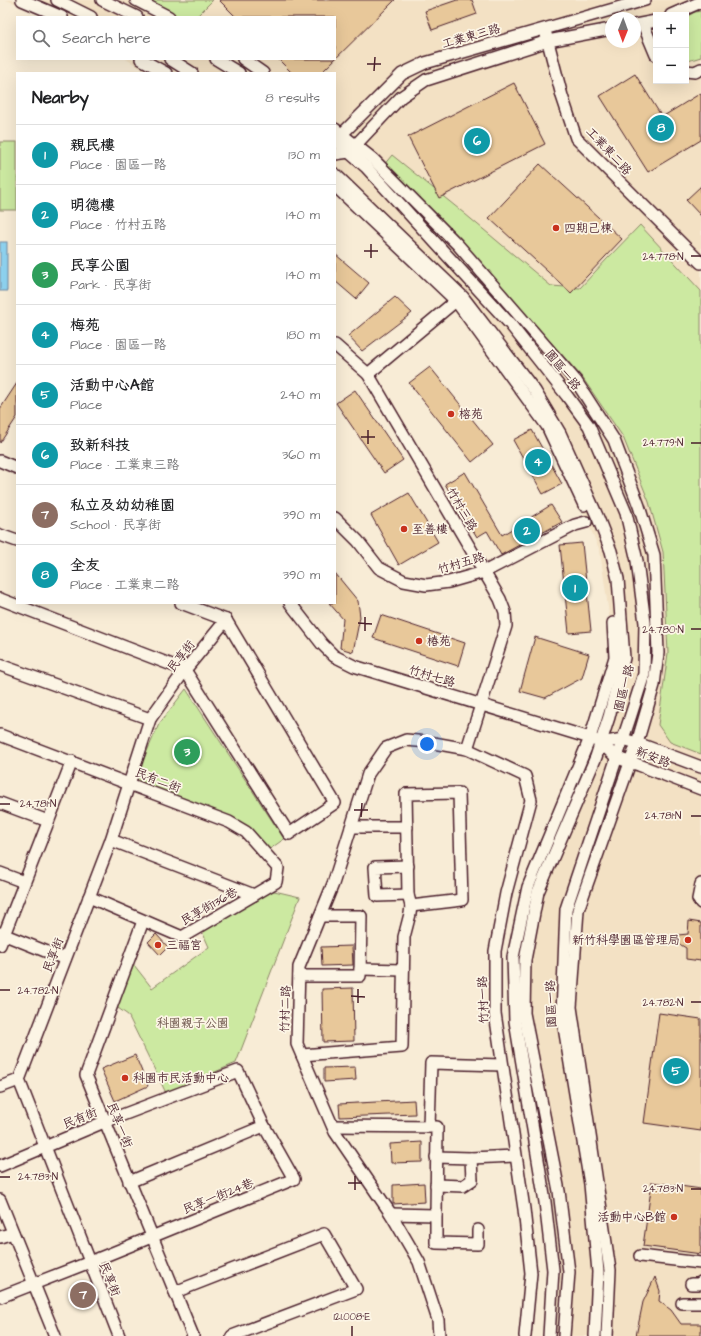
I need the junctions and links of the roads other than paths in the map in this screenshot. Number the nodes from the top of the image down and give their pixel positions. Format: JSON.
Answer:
{"nodes":[{"id":1,"x":22,"y":0,"type":"edge"},
{"id":2,"x":58,"y":0,"type":"edge"},
{"id":3,"x":102,"y":0,"type":"edge"},
{"id":4,"x":136,"y":0,"type":"edge"},
{"id":5,"x":645,"y":0,"type":"edge"},
{"id":6,"x":701,"y":2,"type":"edge"},
{"id":7,"x":678,"y":12,"type":"edge"},
{"id":8,"x":60,"y":16,"type":"edge"},
{"id":9,"x":89,"y":16,"type":"edge"},
{"id":10,"x":135,"y":16,"type":"edge"},
{"id":11,"x":167,"y":16,"type":"edge"},
{"id":12,"x":653,"y":22,"type":"edge"},
{"id":13,"x":641,"y":24,"type":"edge"},
{"id":14,"x":641,"y":28,"type":"edge"},
{"id":15,"x":605,"y":30,"type":"edge"},
{"id":16,"x":546,"y":35,"type":"junction"},
{"id":17,"x":653,"y":50,"type":"edge"},
{"id":18,"x":143,"y":60,"type":"edge"},
{"id":19,"x":172,"y":60,"type":"edge"},
{"id":20,"x":218,"y":60,"type":"edge"},
{"id":21,"x":244,"y":60,"type":"edge"},
{"id":22,"x":701,"y":69,"type":"edge"},
{"id":23,"x":689,"y":71,"type":"edge"},
{"id":24,"x":164,"y":72,"type":"edge"},
{"id":25,"x":190,"y":72,"type":"edge"},
{"id":26,"x":237,"y":72,"type":"edge"},
{"id":27,"x":262,"y":72,"type":"edge"},
{"id":28,"x":391,"y":85,"type":"junction"},
{"id":29,"x":404,"y":95,"type":"junction"},
{"id":30,"x":337,"y":138,"type":"edge"},
{"id":31,"x":352,"y":148,"type":"junction"},
{"id":32,"x":336,"y":154,"type":"edge"},
{"id":33,"x":336,"y":175,"type":"edge"},
{"id":34,"x":336,"y":187,"type":"edge"},
{"id":35,"x":701,"y":263,"type":"edge"},
{"id":36,"x":452,"y":304,"type":"dead end"},
{"id":37,"x":336,"y":346,"type":"edge"},
{"id":38,"x":368,"y":374,"type":"junction"},
{"id":39,"x":0,"y":461,"type":"edge"},
{"id":40,"x":16,"y":465,"type":"edge"},
{"id":41,"x":336,"y":519,"type":"edge"},
{"id":42,"x":586,"y":522,"type":"dead end"},
{"id":43,"x":0,"y":535,"type":"edge"},
{"id":44,"x":16,"y":541,"type":"edge"},
{"id":45,"x":484,"y":572,"type":"junction"},
{"id":46,"x":0,"y":599,"type":"edge"},
{"id":47,"x":184,"y":604,"type":"edge"},
{"id":48,"x":291,"y":604,"type":"edge"},
{"id":49,"x":226,"y":620,"type":"junction"},
{"id":50,"x":0,"y":665,"type":"edge"},
{"id":51,"x":185,"y":670,"type":"junction"},
{"id":52,"x":481,"y":704,"type":"junction"},
{"id":53,"x":150,"y":719,"type":"junction"},
{"id":54,"x":0,"y":735,"type":"edge"},
{"id":55,"x":590,"y":738,"type":"junction"},
{"id":56,"x":623,"y":740,"type":"junction"},
{"id":57,"x":601,"y":743,"type":"junction"},
{"id":58,"x":636,"y":743,"type":"junction"},
{"id":59,"x":467,"y":749,"type":"junction"},
{"id":60,"x":617,"y":758,"type":"junction"},
{"id":61,"x":72,"y":761,"type":"junction"},
{"id":62,"x":630,"y":762,"type":"junction"},
{"id":63,"x":701,"y":767,"type":"edge"},
{"id":64,"x":130,"y":783,"type":"junction"},
{"id":65,"x":701,"y":790,"type":"edge"},
{"id":66,"x":0,"y":803,"type":"edge"},
{"id":67,"x":48,"y":821,"type":"junction"},
{"id":68,"x":351,"y":827,"type":"junction"},
{"id":69,"x":407,"y":827,"type":"junction"},
{"id":70,"x":111,"y":840,"type":"junction"},
{"id":71,"x":408,"y":866,"type":"junction"},
{"id":72,"x":0,"y":873,"type":"edge"},
{"id":73,"x":24,"y":882,"type":"junction"},
{"id":74,"x":276,"y":882,"type":"joint"},
{"id":75,"x":701,"y":884,"type":"edge"},
{"id":76,"x":254,"y":895,"type":"junction"},
{"id":77,"x":89,"y":897,"type":"junction"},
{"id":78,"x":410,"y":900,"type":"junction"},
{"id":79,"x":701,"y":903,"type":"edge"},
{"id":80,"x":320,"y":916,"type":"junction"},
{"id":81,"x":142,"y":921,"type":"junction"},
{"id":82,"x":1,"y":938,"type":"edge"},
{"id":83,"x":65,"y":960,"type":"junction"},
{"id":84,"x":360,"y":969,"type":"junction"},
{"id":85,"x":403,"y":970,"type":"junction"},
{"id":86,"x":299,"y":976,"type":"junction"},
{"id":87,"x":302,"y":1055,"type":"junction"},
{"id":88,"x":502,"y":1065,"type":"junction"},
{"id":89,"x":18,"y":1080,"type":"junction"},
{"id":90,"x":0,"y":1087,"type":"edge"},
{"id":91,"x":104,"y":1122,"type":"junction"},
{"id":92,"x":264,"y":1126,"type":"junction"},
{"id":93,"x":333,"y":1126,"type":"junction"},
{"id":94,"x":429,"y":1127,"type":"junction"},
{"id":95,"x":44,"y":1147,"type":"junction"},
{"id":96,"x":515,"y":1156,"type":"junction"},
{"id":97,"x":436,"y":1158,"type":"junction"},
{"id":98,"x":471,"y":1158,"type":"junction"},
{"id":99,"x":0,"y":1166,"type":"edge"},
{"id":100,"x":129,"y":1182,"type":"junction"},
{"id":101,"x":436,"y":1185,"type":"junction"},
{"id":102,"x":0,"y":1200,"type":"edge"},
{"id":103,"x":391,"y":1214,"type":"junction"},
{"id":104,"x":436,"y":1215,"type":"junction"},
{"id":105,"x":478,"y":1230,"type":"dead end"},
{"id":106,"x":13,"y":1232,"type":"junction"},
{"id":107,"x":0,"y":1237,"type":"edge"},
{"id":108,"x":152,"y":1237,"type":"junction"},
{"id":109,"x":640,"y":1256,"type":"dead end"},
{"id":110,"x":90,"y":1262,"type":"junction"},
{"id":111,"x":701,"y":1263,"type":"edge"},
{"id":112,"x":34,"y":1284,"type":"junction"},
{"id":113,"x":175,"y":1292,"type":"junction"},
{"id":114,"x":0,"y":1297,"type":"edge"},
{"id":115,"x":682,"y":1303,"type":"dead end"},
{"id":116,"x":701,"y":1303,"type":"edge"},
{"id":117,"x":55,"y":1336,"type":"edge"},
{"id":118,"x":119,"y":1336,"type":"edge"},
{"id":119,"x":193,"y":1336,"type":"edge"},
{"id":120,"x":232,"y":1336,"type":"edge"},
{"id":121,"x":439,"y":1336,"type":"edge"},
{"id":122,"x":525,"y":1336,"type":"edge"},
{"id":123,"x":549,"y":1336,"type":"edge"},
{"id":124,"x":564,"y":1336,"type":"edge"},
{"id":125,"x":595,"y":1336,"type":"edge"},
{"id":126,"x":607,"y":1336,"type":"edge"}],
"edges":[{"from":1,"to":8,"type":"street"},
{"from":2,"to":9,"type":"street"},
{"from":3,"to":10,"type":"street"},
{"from":4,"to":11,"type":"street"},
{"from":5,"to":16,"type":"street","name":"工業東三路"},
{"from":6,"to":7,"type":"street"},
{"from":12,"to":13,"type":"street"},
{"from":14,"to":17,"type":"street"},
{"from":15,"to":16,"type":"street","name":"工業東三路"},
{"from":16,"to":28,"type":"street","name":"工業東三路"},
{"from":16,"to":29,"type":"street","name":"工業東三路"},
{"from":16,"to":35,"type":"street","name":"工業東二路"},
{"from":18,"to":24,"type":"street"},
{"from":19,"to":25,"type":"street"},
{"from":20,"to":26,"type":"street"},
{"from":21,"to":27,"type":"street"},
{"from":22,"to":23,"type":"street"},
{"from":28,"to":29,"type":"street"},
{"from":28,"to":30,"type":"street","name":"工業東三路"},
{"from":29,"to":31,"type":"street","name":"工業東三路"},
{"from":30,"to":31,"type":"street","name":"園區一路"},
{"from":31,"to":32,"type":"street"},
{"from":31,"to":56,"type":"street","name":"園區一路"},
{"from":31,"to":58,"type":"street"},
{"from":33,"to":57,"type":"street","name":"園區一路"},
{"from":34,"to":55,"type":"street"},
{"from":36,"to":38,"type":"street"},
{"from":37,"to":38,"type":"street","name":"竹村三路"},
{"from":38,"to":45,"type":"street","name":"竹村三路"},
{"from":39,"to":40,"type":"street"},
{"from":41,"to":45,"type":"street","name":"竹村五路"},
{"from":42,"to":45,"type":"street","name":"竹村五路"},
{"from":43,"to":44,"type":"street"},
{"from":45,"to":52,"type":"street","name":"竹村三路"},
{"from":46,"to":51,"type":"street"},
{"from":47,"to":49,"type":"street"},
{"from":48,"to":52,"type":"street","name":"竹村七路"},
{"from":49,"to":51,"type":"street","name":"民享街"},
{"from":49,"to":51,"type":"street"},
{"from":50,"to":53,"type":"street"},
{"from":51,"to":53,"type":"street","name":"民享街"},
{"from":52,"to":55,"type":"street","name":"竹村七路"},
{"from":52,"to":59,"type":"street"},
{"from":53,"to":64,"type":"street","name":"民享街"},
{"from":54,"to":61,"type":"street","name":"民有二街"},
{"from":55,"to":57,"type":"street","name":"新安路"},
{"from":55,"to":123,"type":"street"},
{"from":56,"to":57,"type":"street","name":"新安路"},
{"from":56,"to":58,"type":"street","name":"新安路"},
{"from":56,"to":60,"type":"street","name":"園區一路"},
{"from":57,"to":60,"type":"street","name":"新安路"},
{"from":57,"to":124,"type":"street","name":"園區一路"},
{"from":58,"to":62,"type":"street"},
{"from":58,"to":63,"type":"street","name":"新安路"},
{"from":59,"to":68,"type":"street","name":"竹村二路"},
{"from":59,"to":88,"type":"street","name":"竹村一路"},
{"from":60,"to":62,"type":"street","name":"新安路"},
{"from":60,"to":125,"type":"street","name":"園區一路"},
{"from":61,"to":64,"type":"street","name":"民有二街"},
{"from":61,"to":67,"type":"street"},
{"from":62,"to":65,"type":"street","name":"新安路"},
{"from":62,"to":126,"type":"street"},
{"from":64,"to":70,"type":"street","name":"民享街"},
{"from":64,"to":74,"type":"street","name":"民有二街"},
{"from":66,"to":67,"type":"street"},
{"from":67,"to":73,"type":"street"},
{"from":68,"to":69,"type":"street"},
{"from":68,"to":80,"type":"street","name":"竹村二路"},
{"from":69,"to":71,"type":"street"},
{"from":69,"to":78,"type":"street"},
{"from":70,"to":76,"type":"street"},
{"from":70,"to":77,"type":"street","name":"民享街"},
{"from":71,"to":78,"type":"street"},
{"from":71,"to":78,"type":"street"},
{"from":72,"to":73,"type":"street"},
{"from":73,"to":82,"type":"street"},
{"from":74,"to":76,"type":"street","name":"民享街136巷"},
{"from":75,"to":79,"type":"street"},
{"from":76,"to":81,"type":"street","name":"民享街136巷"},
{"from":77,"to":81,"type":"street","name":"民享街136巷"},
{"from":77,"to":83,"type":"street","name":"民享街"},
{"from":78,"to":85,"type":"street"},
{"from":80,"to":84,"type":"street"},
{"from":80,"to":86,"type":"street","name":"竹村二路"},
{"from":81,"to":91,"type":"street","name":"民享一街"},
{"from":82,"to":83,"type":"street"},
{"from":83,"to":89,"type":"street","name":"民享街"},
{"from":84,"to":85,"type":"street"},
{"from":84,"to":86,"type":"street"},
{"from":85,"to":87,"type":"street"},
{"from":86,"to":87,"type":"street","name":"竹村二路"},
{"from":87,"to":93,"type":"street","name":"竹村二路"},
{"from":88,"to":94,"type":"street"},
{"from":88,"to":96,"type":"street","name":"竹村一路"},
{"from":89,"to":90,"type":"street"},
{"from":89,"to":95,"type":"street","name":"民享街"},
{"from":91,"to":92,"type":"street","name":"民有街"},
{"from":91,"to":95,"type":"street","name":"民有街"},
{"from":91,"to":100,"type":"street","name":"民享一街"},
{"from":92,"to":100,"type":"street"},
{"from":92,"to":108,"type":"street","name":"民享一街24巷"},
{"from":93,"to":94,"type":"street"},
{"from":93,"to":103,"type":"street","name":"竹村二路"},
{"from":94,"to":97,"type":"street"},
{"from":95,"to":99,"type":"street","name":"民有街"},
{"from":95,"to":110,"type":"street","name":"民享街"},
{"from":96,"to":98,"type":"street"},
{"from":96,"to":122,"type":"street","name":"竹村一路"},
{"from":97,"to":98,"type":"street"},
{"from":97,"to":101,"type":"street"},
{"from":98,"to":101,"type":"street"},
{"from":100,"to":108,"type":"street","name":"民享一街"},
{"from":101,"to":104,"type":"street"},
{"from":102,"to":106,"type":"street"},
{"from":103,"to":104,"type":"street"},
{"from":103,"to":121,"type":"street","name":"竹村二路"},
{"from":104,"to":105,"type":"street"},
{"from":106,"to":107,"type":"street"},
{"from":106,"to":112,"type":"street"},
{"from":108,"to":110,"type":"street","name":"民享一街24巷"},
{"from":108,"to":113,"type":"street","name":"民享一街"},
{"from":109,"to":111,"type":"street"},
{"from":110,"to":112,"type":"street","name":"民享一街24巷"},
{"from":110,"to":118,"type":"street","name":"民享街"},
{"from":112,"to":114,"type":"street","name":"民享一街24巷"},
{"from":112,"to":117,"type":"street"},
{"from":113,"to":119,"type":"street","name":"民享一街"},
{"from":113,"to":120,"type":"street"},
{"from":115,"to":116,"type":"street"}]}
